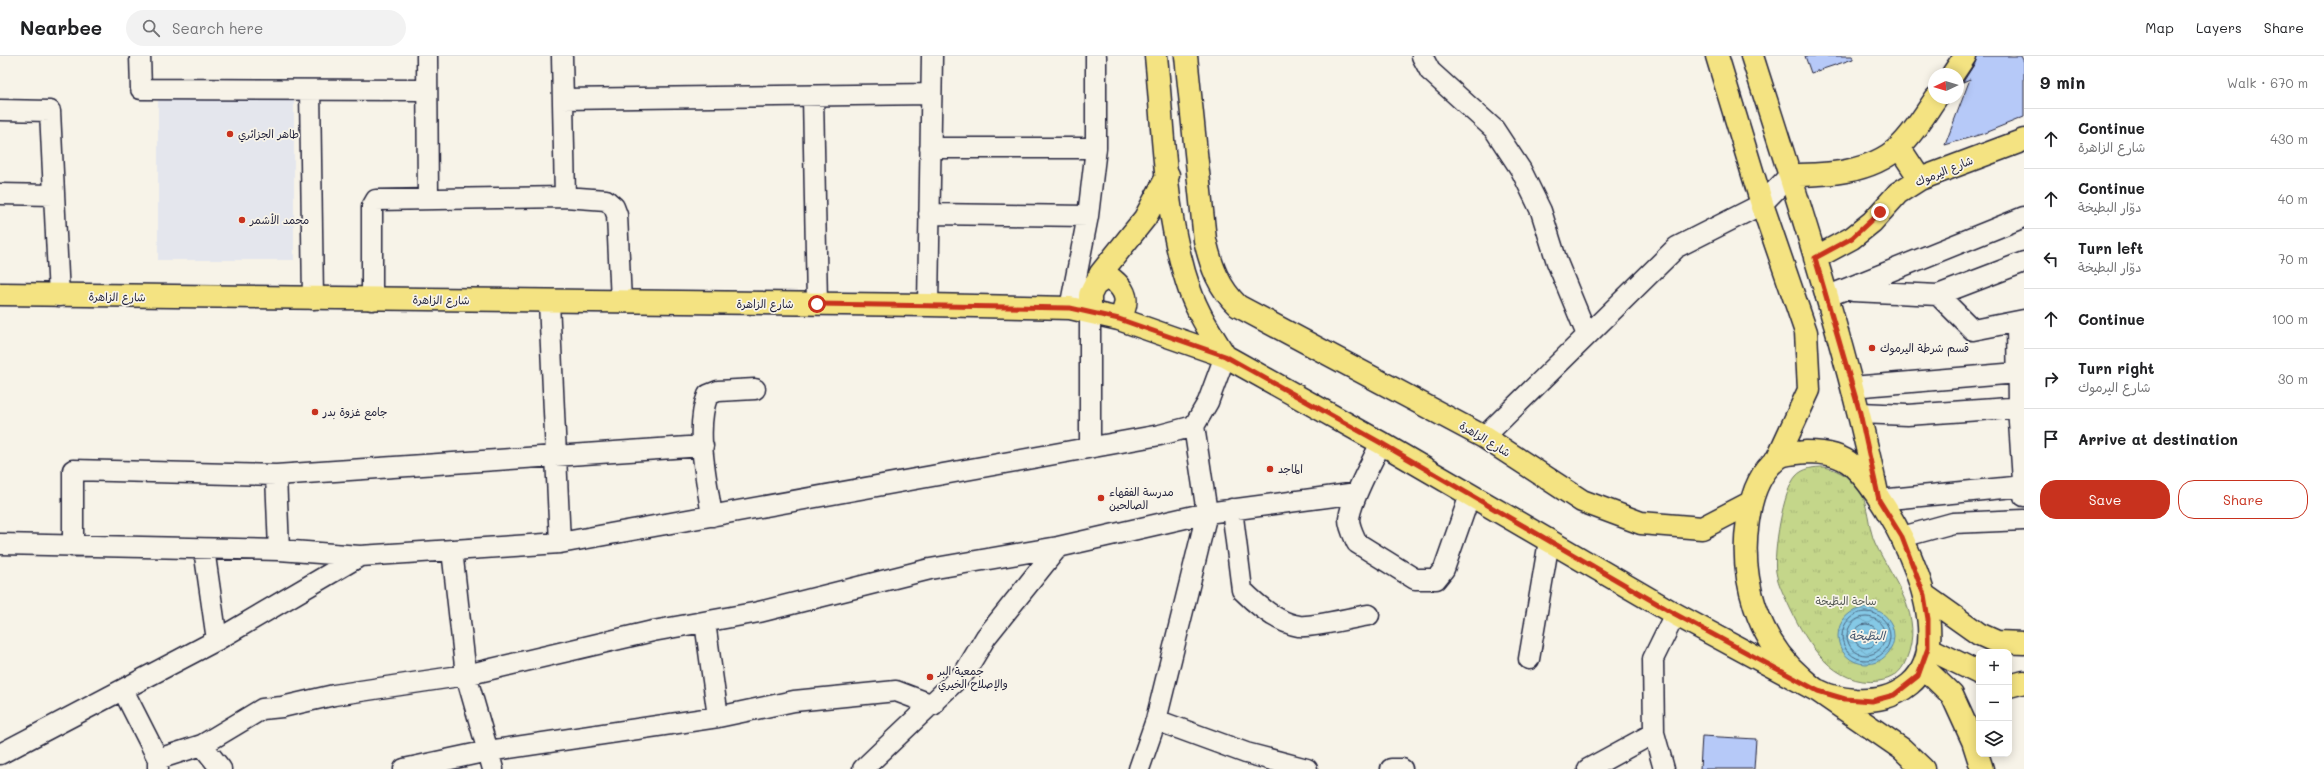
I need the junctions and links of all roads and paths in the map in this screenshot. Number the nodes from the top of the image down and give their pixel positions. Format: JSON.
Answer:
{"nodes":[{"id":1,"x":140,"y":56,"type":"edge"},
{"id":2,"x":427,"y":56,"type":"edge"},
{"id":3,"x":562,"y":56,"type":"edge"},
{"id":4,"x":932,"y":56,"type":"edge"},
{"id":5,"x":1096,"y":56,"type":"edge"},
{"id":6,"x":1156,"y":56,"type":"edge"},
{"id":7,"x":1186,"y":56,"type":"edge"},
{"id":8,"x":1422,"y":56,"type":"edge"},
{"id":9,"x":1717,"y":56,"type":"edge"},
{"id":10,"x":1752,"y":56,"type":"edge"},
{"id":11,"x":1966,"y":56,"type":"edge"},
{"id":12,"x":1957,"y":68,"type":"edge"},
{"id":13,"x":310,"y":90,"type":"junction"},
{"id":14,"x":428,"y":90,"type":"junction"},
{"id":15,"x":931,"y":94,"type":"junction"},
{"id":16,"x":813,"y":96,"type":"junction"},
{"id":17,"x":563,"y":99,"type":"junction"},
{"id":18,"x":1932,"y":104,"type":"edge"},
{"id":19,"x":0,"y":110,"type":"edge"},
{"id":20,"x":2024,"y":140,"type":"edge"},
{"id":21,"x":1899,"y":147,"type":"junction"},
{"id":22,"x":930,"y":148,"type":"junction"},
{"id":23,"x":1096,"y":148,"type":"junction"},
{"id":24,"x":1168,"y":175,"type":"junction"},
{"id":25,"x":1790,"y":175,"type":"junction"},
{"id":26,"x":1920,"y":179,"type":"junction"},
{"id":27,"x":0,"y":194,"type":"edge"},
{"id":28,"x":53,"y":195,"type":"junction"},
{"id":29,"x":565,"y":197,"type":"junction"},
{"id":30,"x":428,"y":199,"type":"junction"},
{"id":31,"x":1762,"y":204,"type":"junction"},
{"id":32,"x":929,"y":214,"type":"junction"},
{"id":33,"x":1088,"y":216,"type":"junction"},
{"id":34,"x":2024,"y":217,"type":"edge"},
{"id":35,"x":1815,"y":258,"type":"junction"},
{"id":36,"x":2024,"y":262,"type":"edge"},
{"id":37,"x":1095,"y":285,"type":"junction"},
{"id":38,"x":1847,"y":290,"type":"junction"},
{"id":39,"x":0,"y":294,"type":"edge"},
{"id":40,"x":1938,"y":295,"type":"junction"},
{"id":41,"x":59,"y":296,"type":"junction"},
{"id":42,"x":1826,"y":297,"type":"junction"},
{"id":43,"x":313,"y":299,"type":"junction"},
{"id":44,"x":372,"y":300,"type":"junction"},
{"id":45,"x":549,"y":302,"type":"junction"},
{"id":46,"x":621,"y":302,"type":"junction"},
{"id":47,"x":817,"y":304,"type":"junction"},
{"id":48,"x":928,"y":305,"type":"junction"},
{"id":49,"x":1080,"y":310,"type":"junction"},
{"id":50,"x":1119,"y":319,"type":"junction"},
{"id":51,"x":2020,"y":321,"type":"edge"},
{"id":52,"x":1587,"y":335,"type":"junction"},
{"id":53,"x":1225,"y":356,"type":"junction"},
{"id":54,"x":2017,"y":373,"type":"junction"},
{"id":55,"x":1852,"y":387,"type":"junction"},
{"id":56,"x":755,"y":389,"type":"dead end"},
{"id":57,"x":2021,"y":407,"type":"edge"},
{"id":58,"x":1860,"y":413,"type":"junction"},
{"id":59,"x":1194,"y":426,"type":"junction"},
{"id":60,"x":1484,"y":437,"type":"junction"},
{"id":61,"x":1381,"y":443,"type":"junction"},
{"id":62,"x":703,"y":446,"type":"junction"},
{"id":63,"x":1090,"y":447,"type":"junction"},
{"id":64,"x":556,"y":456,"type":"junction"},
{"id":65,"x":1778,"y":457,"type":"junction"},
{"id":66,"x":276,"y":475,"type":"junction"},
{"id":67,"x":2024,"y":489,"type":"edge"},
{"id":68,"x":1357,"y":493,"type":"junction"},
{"id":69,"x":1470,"y":495,"type":"junction"},
{"id":70,"x":1879,"y":500,"type":"junction"},
{"id":71,"x":1750,"y":503,"type":"junction"},
{"id":72,"x":1232,"y":510,"type":"junction"},
{"id":73,"x":1207,"y":513,"type":"junction"},
{"id":74,"x":712,"y":516,"type":"junction"},
{"id":75,"x":2024,"y":520,"type":"edge"},
{"id":76,"x":1902,"y":537,"type":"junction"},
{"id":77,"x":1549,"y":541,"type":"junction"},
{"id":78,"x":560,"y":543,"type":"junction"},
{"id":79,"x":0,"y":544,"type":"edge"},
{"id":80,"x":73,"y":546,"type":"junction"},
{"id":81,"x":1058,"y":547,"type":"junction"},
{"id":82,"x":204,"y":549,"type":"junction"},
{"id":83,"x":279,"y":550,"type":"junction"},
{"id":84,"x":452,"y":550,"type":"junction"},
{"id":85,"x":360,"y":556,"type":"junction"},
{"id":86,"x":1924,"y":595,"type":"junction"},
{"id":87,"x":1675,"y":614,"type":"junction"},
{"id":88,"x":1369,"y":615,"type":"dead end"},
{"id":89,"x":705,"y":622,"type":"junction"},
{"id":90,"x":217,"y":640,"type":"junction"},
{"id":91,"x":2024,"y":643,"type":"edge"},
{"id":92,"x":1926,"y":657,"type":"junction"},
{"id":93,"x":1529,"y":660,"type":"dead end"},
{"id":94,"x":1976,"y":672,"type":"edge"},
{"id":95,"x":466,"y":676,"type":"junction"},
{"id":96,"x":2012,"y":679,"type":"edge"},
{"id":97,"x":2024,"y":681,"type":"edge"},
{"id":98,"x":2012,"y":685,"type":"edge"},
{"id":99,"x":123,"y":690,"type":"junction"},
{"id":100,"x":1818,"y":691,"type":"junction"},
{"id":101,"x":933,"y":705,"type":"junction"},
{"id":102,"x":718,"y":717,"type":"junction"},
{"id":103,"x":1156,"y":720,"type":"junction"},
{"id":104,"x":1978,"y":721,"type":"edge"},
{"id":105,"x":1654,"y":733,"type":"junction"},
{"id":106,"x":1973,"y":741,"type":"junction"},
{"id":107,"x":202,"y":745,"type":"junction"},
{"id":108,"x":0,"y":754,"type":"edge"},
{"id":109,"x":490,"y":760,"type":"edge"},
{"id":110,"x":158,"y":764,"type":"edge"},
{"id":111,"x":221,"y":769,"type":"edge"},
{"id":112,"x":404,"y":769,"type":"edge"},
{"id":113,"x":863,"y":769,"type":"edge"},
{"id":114,"x":1139,"y":769,"type":"edge"},
{"id":115,"x":1307,"y":769,"type":"edge"},
{"id":116,"x":1391,"y":769,"type":"edge"},
{"id":117,"x":1402,"y":769,"type":"edge"},
{"id":118,"x":1588,"y":769,"type":"edge"},
{"id":119,"x":1664,"y":769,"type":"edge"},
{"id":120,"x":1923,"y":769,"type":"edge"},
{"id":121,"x":1982,"y":769,"type":"edge"}],
"edges":[{"from":1,"to":13,"type":"street"},
{"from":2,"to":14,"type":"street"},
{"from":3,"to":17,"type":"street"},
{"from":4,"to":15,"type":"street"},
{"from":5,"to":23,"type":"street"},
{"from":6,"to":24,"type":"main road"},
{"from":7,"to":60,"type":"main road","name":"شارع الزاهرة"},
{"from":8,"to":52,"type":"street"},
{"from":9,"to":31,"type":"main road"},
{"from":10,"to":25,"type":"main road"},
{"from":11,"to":12,"type":"main road"},
{"from":13,"to":14,"type":"street"},
{"from":13,"to":43,"type":"street"},
{"from":14,"to":30,"type":"street"},
{"from":15,"to":16,"type":"street"},
{"from":15,"to":22,"type":"street"},
{"from":16,"to":17,"type":"street"},
{"from":16,"to":47,"type":"street"},
{"from":17,"to":29,"type":"street"},
{"from":18,"to":21,"type":"main road"},
{"from":19,"to":28,"type":"street"},
{"from":20,"to":26,"type":"main road","name":"شارع اليرموك"},
{"from":21,"to":25,"type":"main road"},
{"from":21,"to":26,"type":"main road"},
{"from":22,"to":23,"type":"street"},
{"from":22,"to":32,"type":"street"},
{"from":23,"to":33,"type":"street"},
{"from":24,"to":37,"type":"main road"},
{"from":24,"to":53,"type":"main road"},
{"from":25,"to":31,"type":"street"},
{"from":25,"to":35,"type":"main road"},
{"from":26,"to":35,"type":"main road","name":"شارع اليرموك"},
{"from":27,"to":28,"type":"street"},
{"from":28,"to":41,"type":"street"},
{"from":29,"to":30,"type":"street"},
{"from":29,"to":46,"type":"street"},
{"from":30,"to":44,"type":"street"},
{"from":31,"to":52,"type":"street"},
{"from":31,"to":65,"type":"main road"},
{"from":32,"to":33,"type":"street"},
{"from":32,"to":48,"type":"street"},
{"from":33,"to":49,"type":"street"},
{"from":34,"to":38,"type":"street"},
{"from":35,"to":42,"type":"main road"},
{"from":36,"to":40,"type":"street"},
{"from":37,"to":49,"type":"main road"},
{"from":37,"to":50,"type":"main road"},
{"from":38,"to":40,"type":"street"},
{"from":38,"to":42,"type":"street"},
{"from":39,"to":41,"type":"main road","name":"شارع الزاهرة"},
{"from":40,"to":51,"type":"street"},
{"from":41,"to":43,"type":"main road","name":"شارع الزاهرة"},
{"from":42,"to":55,"type":"main road"},
{"from":43,"to":44,"type":"main road","name":"شارع الزاهرة"},
{"from":44,"to":45,"type":"main road","name":"شارع الزاهرة"},
{"from":45,"to":46,"type":"main road","name":"شارع الزاهرة"},
{"from":45,"to":64,"type":"street"},
{"from":46,"to":47,"type":"main road","name":"شارع الزاهرة"},
{"from":47,"to":48,"type":"main road","name":"شارع الزاهرة"},
{"from":48,"to":49,"type":"main road","name":"شارع الزاهرة"},
{"from":49,"to":50,"type":"main road","name":"شارع الزاهرة"},
{"from":49,"to":63,"type":"street"},
{"from":50,"to":53,"type":"main road","name":"شارع الزاهرة"},
{"from":51,"to":54,"type":"street"},
{"from":52,"to":60,"type":"street"},
{"from":53,"to":59,"type":"street"},
{"from":53,"to":61,"type":"main road","name":"شارع الزاهرة"},
{"from":54,"to":55,"type":"street"},
{"from":54,"to":57,"type":"street"},
{"from":55,"to":58,"type":"main road"},
{"from":56,"to":62,"type":"street"},
{"from":57,"to":58,"type":"street"},
{"from":57,"to":67,"type":"street"},
{"from":58,"to":70,"type":"main road"},
{"from":59,"to":63,"type":"street"},
{"from":59,"to":73,"type":"street"},
{"from":60,"to":71,"type":"main road","name":"شارع الزاهرة"},
{"from":61,"to":68,"type":"street"},
{"from":61,"to":69,"type":"main road","name":"شارع الزاهرة"},
{"from":62,"to":64,"type":"street"},
{"from":62,"to":74,"type":"street"},
{"from":63,"to":74,"type":"street"},
{"from":64,"to":66,"type":"street"},
{"from":64,"to":78,"type":"street"},
{"from":65,"to":70,"type":"main road"},
{"from":65,"to":71,"type":"main road"},
{"from":66,"to":80,"type":"street"},
{"from":66,"to":83,"type":"street"},
{"from":67,"to":70,"type":"street"},
{"from":68,"to":69,"type":"street"},
{"from":68,"to":72,"type":"street"},
{"from":69,"to":77,"type":"main road","name":"شارع الزاهرة"},
{"from":70,"to":76,"type":"main road"},
{"from":71,"to":100,"type":"main road"},
{"from":72,"to":73,"type":"street"},
{"from":72,"to":88,"type":"street"},
{"from":73,"to":81,"type":"street"},
{"from":73,"to":103,"type":"street"},
{"from":74,"to":78,"type":"street"},
{"from":75,"to":76,"type":"street"},
{"from":76,"to":86,"type":"main road"},
{"from":77,"to":87,"type":"main road","name":"شارع الزاهرة"},
{"from":77,"to":93,"type":"street"},
{"from":78,"to":84,"type":"street"},
{"from":79,"to":80,"type":"street"},
{"from":80,"to":82,"type":"street"},
{"from":81,"to":89,"type":"street"},
{"from":81,"to":101,"type":"street"},
{"from":82,"to":83,"type":"street"},
{"from":82,"to":90,"type":"street"},
{"from":83,"to":85,"type":"street"},
{"from":84,"to":85,"type":"street"},
{"from":84,"to":95,"type":"street"},
{"from":85,"to":90,"type":"street"},
{"from":86,"to":91,"type":"main road"},
{"from":86,"to":92,"type":"main road"},
{"from":87,"to":100,"type":"main road","name":"شارع الزاهرة"},
{"from":87,"to":105,"type":"street"},
{"from":89,"to":95,"type":"street"},
{"from":89,"to":102,"type":"street"},
{"from":90,"to":99,"type":"street"},
{"from":92,"to":94,"type":"main road"},
{"from":92,"to":100,"type":"main road"},
{"from":92,"to":106,"type":"main road"},
{"from":95,"to":107,"type":"street"},
{"from":95,"to":109,"type":"street"},
{"from":96,"to":97,"type":"main road"},
{"from":97,"to":98,"type":"main road"},
{"from":99,"to":108,"type":"street"},
{"from":99,"to":110,"type":"street"},
{"from":100,"to":120,"type":"main road"},
{"from":101,"to":102,"type":"street"},
{"from":101,"to":113,"type":"street"},
{"from":102,"to":109,"type":"street"},
{"from":103,"to":114,"type":"street"},
{"from":103,"to":115,"type":"street"},
{"from":104,"to":106,"type":"main road"},
{"from":105,"to":118,"type":"street"},
{"from":105,"to":119,"type":"street"},
{"from":106,"to":121,"type":"main road"},
{"from":107,"to":110,"type":"street"},
{"from":107,"to":111,"type":"street"},
{"from":109,"to":112,"type":"street"},
{"from":116,"to":117,"type":"street"}]}
